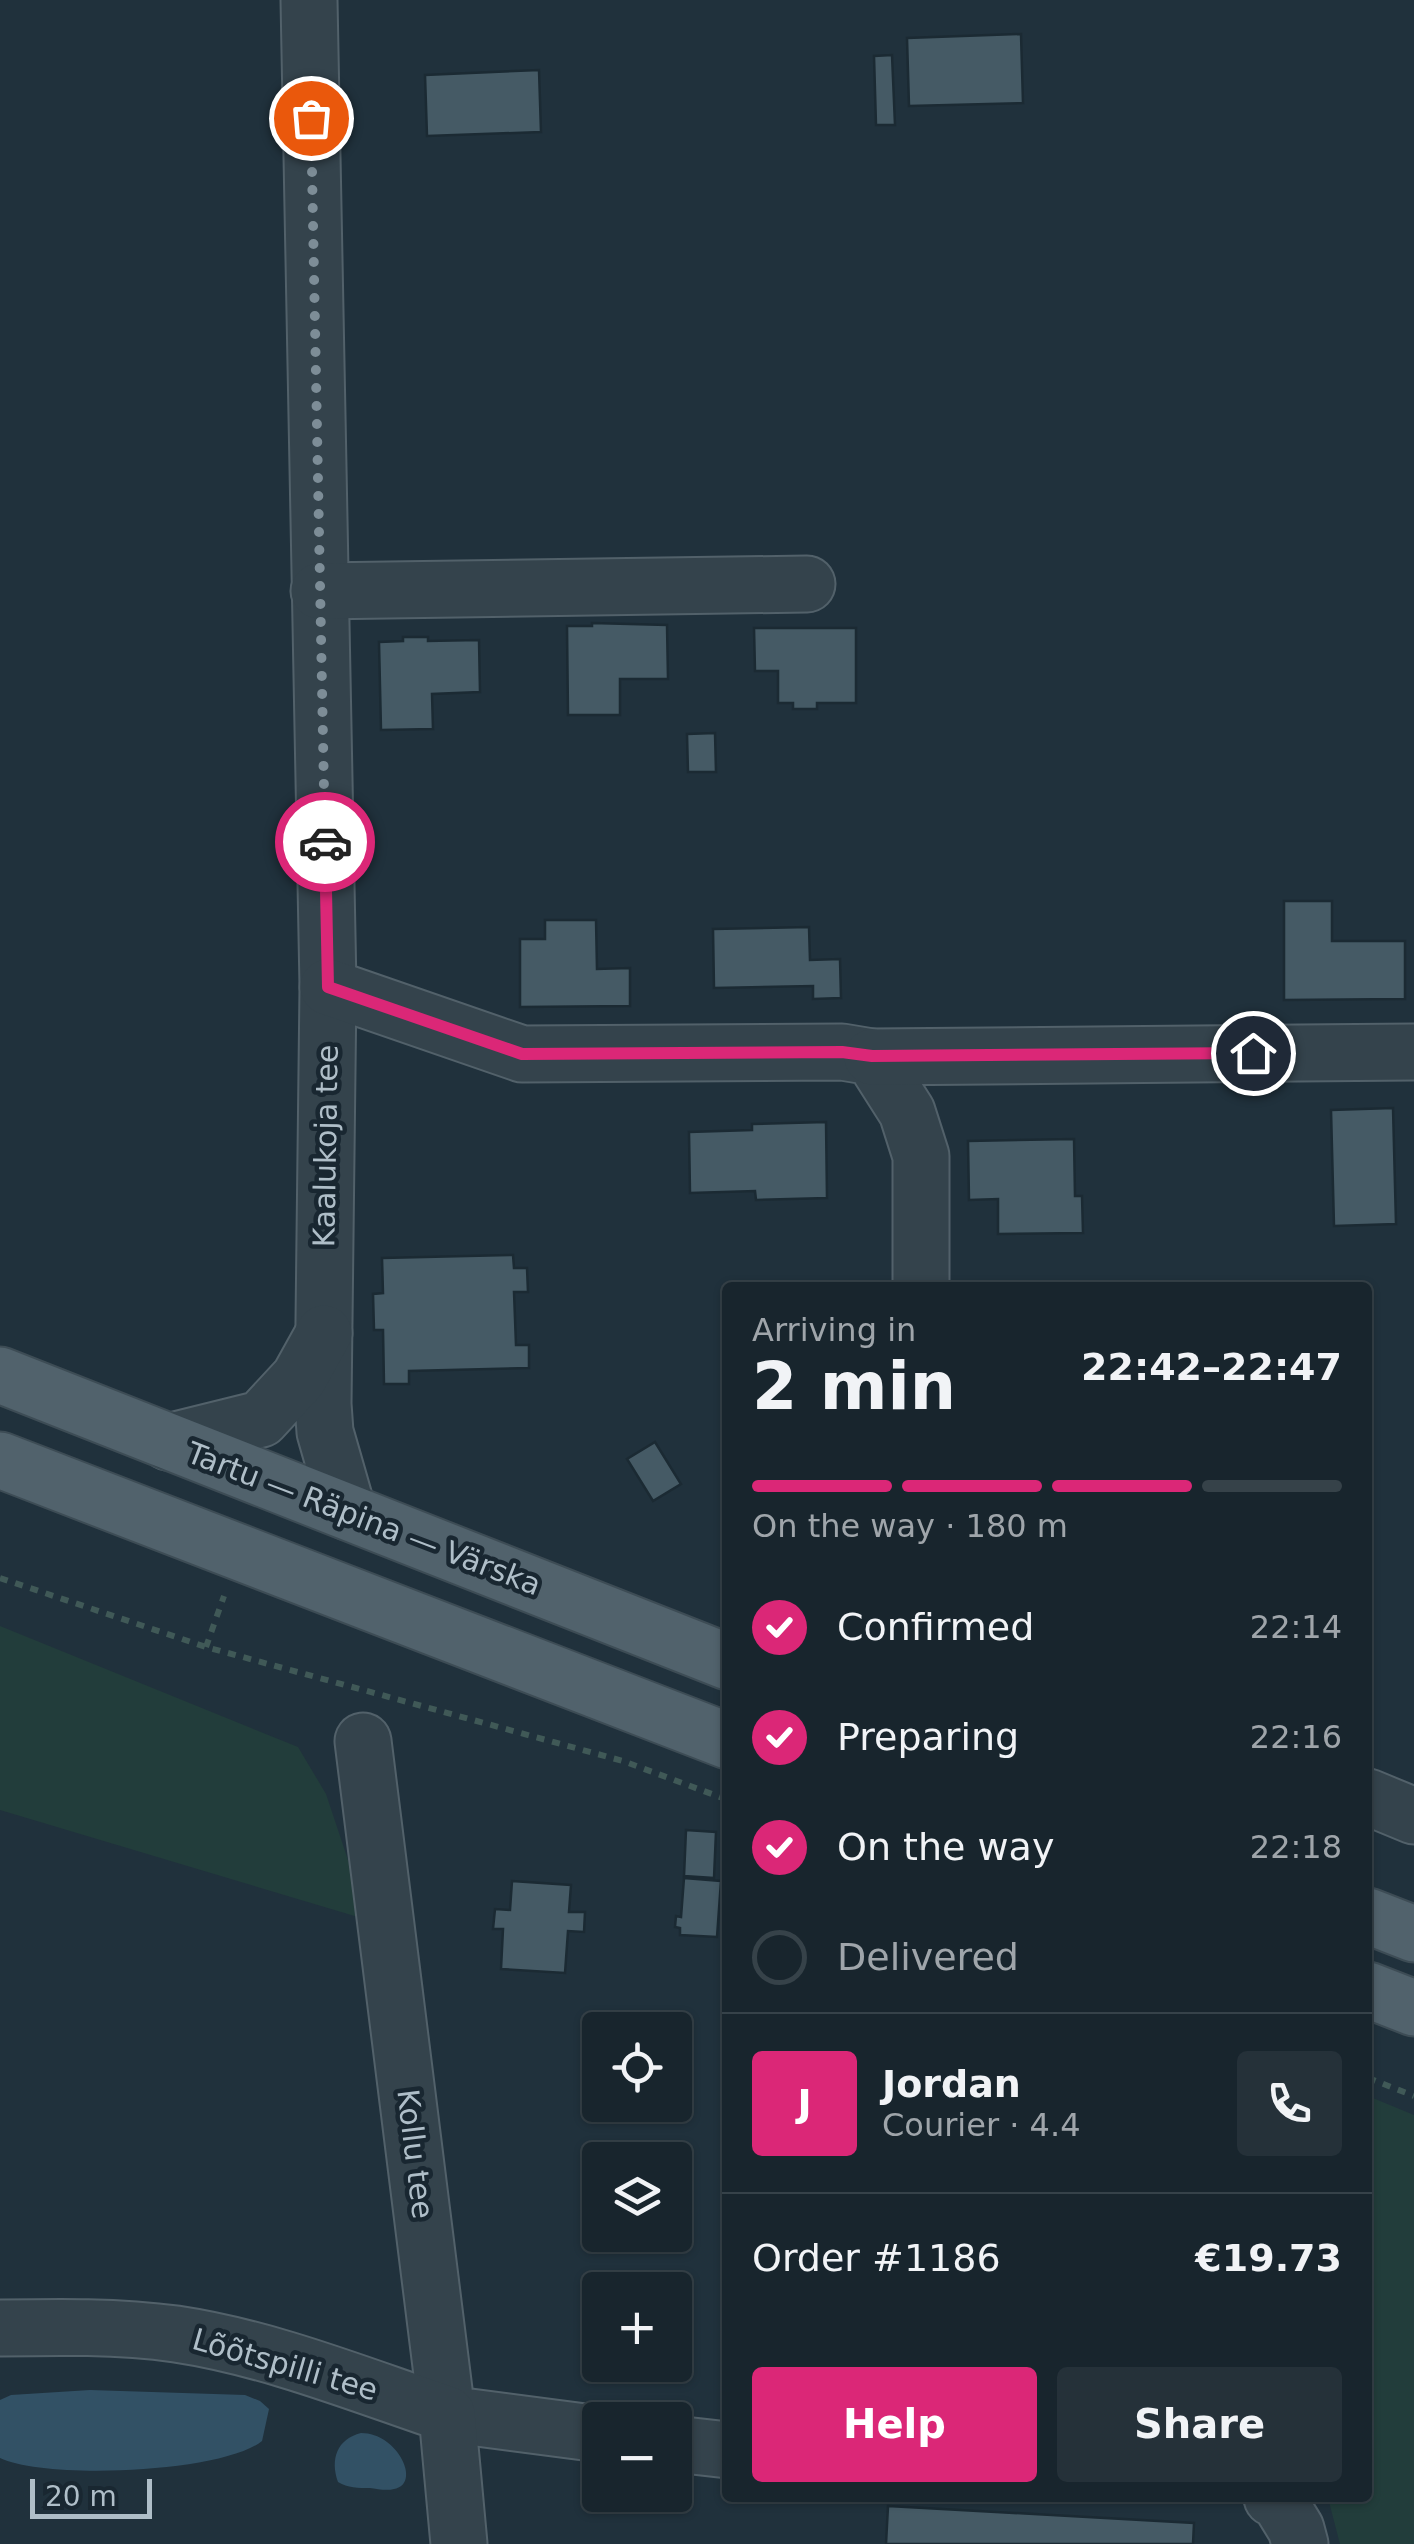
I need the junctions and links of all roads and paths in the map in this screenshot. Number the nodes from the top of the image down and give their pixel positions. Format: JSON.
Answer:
{"nodes":[{"id":1,"x":309,"y":0,"type":"edge"},
{"id":2,"x":806,"y":584,"type":"dead end"},
{"id":3,"x":319,"y":591,"type":"junction"},
{"id":4,"x":328,"y":987,"type":"junction"},
{"id":5,"x":1414,"y":1052,"type":"edge"},
{"id":6,"x":872,"y":1056,"type":"junction"},
{"id":7,"x":921,"y":1282,"type":"edge"},
{"id":8,"x":324,"y":1332,"type":"junction"},
{"id":9,"x":0,"y":1375,"type":"edge"},
{"id":10,"x":168,"y":1442,"type":"junction"},
{"id":11,"x":0,"y":1460,"type":"edge"},
{"id":12,"x":348,"y":1512,"type":"junction"},
{"id":13,"x":0,"y":1578,"type":"edge"},
{"id":14,"x":722,"y":1660,"type":"edge"},
{"id":15,"x":722,"y":1740,"type":"edge"},
{"id":16,"x":363,"y":1742,"type":"dead end"},
{"id":17,"x":722,"y":1798,"type":"edge"},
{"id":18,"x":1372,"y":1798,"type":"edge"},
{"id":19,"x":1414,"y":1816,"type":"edge"},
{"id":20,"x":1372,"y":1918,"type":"edge"},
{"id":21,"x":1414,"y":1934,"type":"edge"},
{"id":22,"x":1372,"y":1992,"type":"edge"},
{"id":23,"x":1414,"y":2008,"type":"edge"},
{"id":24,"x":1372,"y":2080,"type":"edge"},
{"id":25,"x":1414,"y":2096,"type":"edge"},
{"id":26,"x":0,"y":2328,"type":"edge"},
{"id":27,"x":448,"y":2414,"type":"junction"},
{"id":28,"x":582,"y":2432,"type":"edge"},
{"id":29,"x":692,"y":2446,"type":"edge"},
{"id":30,"x":722,"y":2449,"type":"edge"},
{"id":31,"x":1279,"y":2502,"type":"edge"},
{"id":32,"x":457,"y":2544,"type":"edge"},
{"id":33,"x":1300,"y":2544,"type":"edge"}],
"edges":[{"from":1,"to":3,"type":"street","name":"Kaalukoja tee"},
{"from":2,"to":3,"type":"street"},
{"from":3,"to":4,"type":"street","name":"Kaalukoja tee"},
{"from":4,"to":6,"type":"street"},
{"from":4,"to":8,"type":"street","name":"Kaalukoja tee"},
{"from":5,"to":6,"type":"street"},
{"from":6,"to":7,"type":"street"},
{"from":8,"to":10,"type":"street","name":"Kaalukoja tee"},
{"from":8,"to":12,"type":"street","name":"Kaalukoja tee"},
{"from":9,"to":10,"type":"main road","name":"Tartu — Räpina — Värska"},
{"from":10,"to":12,"type":"main road","name":"Tartu — Räpina — Värska"},
{"from":11,"to":15,"type":"main road"},
{"from":12,"to":14,"type":"main road","name":"Tartu — Räpina — Värska"},
{"from":13,"to":17,"type":"path"},
{"from":16,"to":27,"type":"street","name":"Kollu tee"},
{"from":18,"to":19,"type":"street"},
{"from":20,"to":21,"type":"main road"},
{"from":22,"to":23,"type":"main road"},
{"from":24,"to":25,"type":"path"},
{"from":26,"to":27,"type":"street","name":"Lõõtspilli tee"},
{"from":27,"to":28,"type":"street"},
{"from":27,"to":32,"type":"street","name":"Kollu tee"},
{"from":29,"to":30,"type":"street"},
{"from":31,"to":33,"type":"street"}]}
